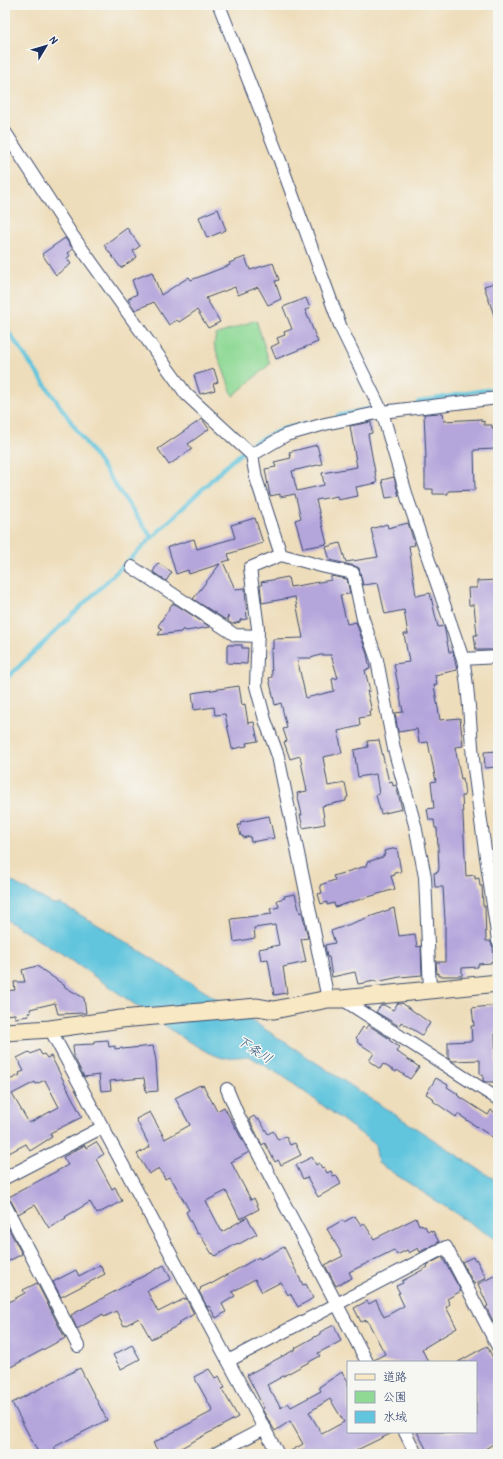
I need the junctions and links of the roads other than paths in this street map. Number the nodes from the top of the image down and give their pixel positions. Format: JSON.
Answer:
{"nodes":[{"id":1,"x":219,"y":5,"type":"edge"},
{"id":2,"x":5,"y":132,"type":"edge"},
{"id":3,"x":498,"y":398,"type":"edge"},
{"id":4,"x":382,"y":412,"type":"junction"},
{"id":5,"x":252,"y":455,"type":"junction"},
{"id":6,"x":281,"y":555,"type":"junction"},
{"id":7,"x":132,"y":567,"type":"dead end"},
{"id":8,"x":258,"y":636,"type":"junction"},
{"id":9,"x":498,"y":657,"type":"edge"},
{"id":10,"x":463,"y":659,"type":"junction"},
{"id":11,"x":498,"y":941,"type":"edge"},
{"id":12,"x":498,"y":983,"type":"edge"},
{"id":13,"x":430,"y":990,"type":"junction"},
{"id":14,"x":335,"y":999,"type":"junction"},
{"id":15,"x":50,"y":1029,"type":"junction"},
{"id":16,"x":5,"y":1032,"type":"edge"},
{"id":17,"x":226,"y":1089,"type":"dead end"},
{"id":18,"x":498,"y":1099,"type":"edge"},
{"id":19,"x":103,"y":1127,"type":"junction"},
{"id":20,"x":5,"y":1178,"type":"edge"},
{"id":21,"x":5,"y":1205,"type":"edge"},
{"id":22,"x":337,"y":1305,"type":"junction"},
{"id":23,"x":78,"y":1346,"type":"dead end"},
{"id":24,"x":498,"y":1347,"type":"edge"},
{"id":25,"x":228,"y":1361,"type":"junction"},
{"id":26,"x":367,"y":1361,"type":"edge"},
{"id":27,"x":265,"y":1428,"type":"junction"},
{"id":28,"x":406,"y":1433,"type":"edge"},
{"id":29,"x":215,"y":1454,"type":"edge"},
{"id":30,"x":278,"y":1454,"type":"edge"},
{"id":31,"x":416,"y":1454,"type":"edge"}],
"edges":[{"from":1,"to":4,"type":"street"},
{"from":2,"to":5,"type":"street"},
{"from":3,"to":4,"type":"street"},
{"from":4,"to":5,"type":"street"},
{"from":4,"to":10,"type":"street"},
{"from":5,"to":6,"type":"street"},
{"from":6,"to":8,"type":"street"},
{"from":6,"to":13,"type":"street"},
{"from":7,"to":8,"type":"street"},
{"from":8,"to":14,"type":"street"},
{"from":9,"to":10,"type":"street"},
{"from":10,"to":11,"type":"street"},
{"from":12,"to":13,"type":"street"},
{"from":13,"to":14,"type":"street"},
{"from":14,"to":15,"type":"street"},
{"from":14,"to":18,"type":"street"},
{"from":15,"to":16,"type":"street"},
{"from":15,"to":19,"type":"street"},
{"from":17,"to":22,"type":"street"},
{"from":19,"to":20,"type":"street"},
{"from":19,"to":25,"type":"street"},
{"from":21,"to":23,"type":"street"},
{"from":22,"to":24,"type":"street"},
{"from":22,"to":25,"type":"street"},
{"from":22,"to":26,"type":"street"},
{"from":25,"to":27,"type":"street"},
{"from":27,"to":29,"type":"street"},
{"from":27,"to":30,"type":"street"},
{"from":28,"to":31,"type":"street"}]}
